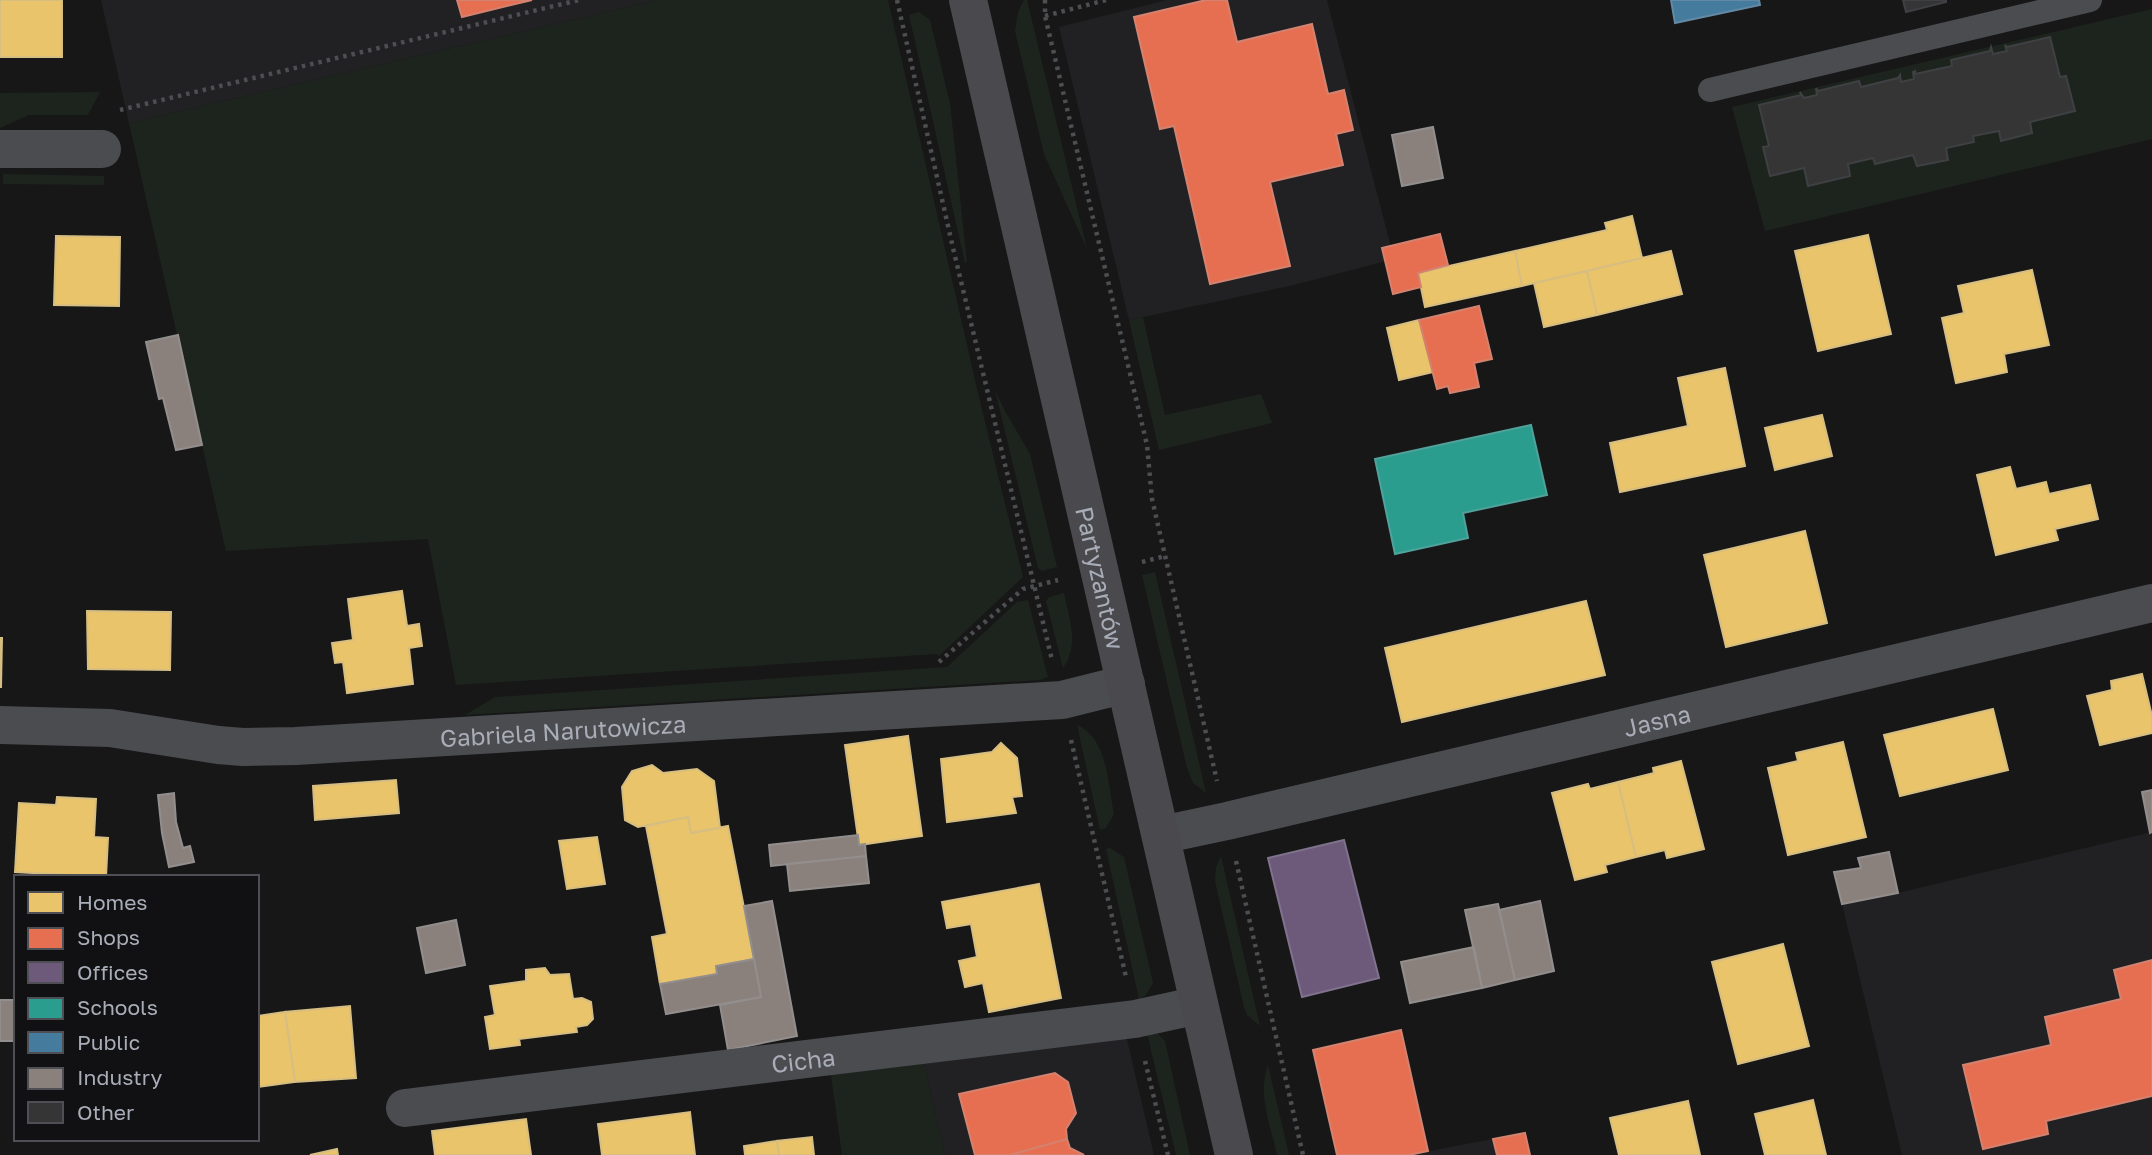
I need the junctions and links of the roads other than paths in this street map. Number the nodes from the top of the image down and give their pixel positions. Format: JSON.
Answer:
{"nodes":[{"id":1,"x":968,"y":0,"type":"edge"},
{"id":2,"x":2090,"y":0,"type":"edge"},
{"id":3,"x":1710,"y":90,"type":"dead end"},
{"id":4,"x":0,"y":149,"type":"edge"},
{"id":5,"x":102,"y":149,"type":"road end"},
{"id":6,"x":2152,"y":603,"type":"edge"},
{"id":7,"x":1126,"y":684,"type":"junction"},
{"id":8,"x":0,"y":725,"type":"edge"},
{"id":9,"x":1161,"y":835,"type":"junction"},
{"id":10,"x":1199,"y":1005,"type":"junction"},
{"id":11,"x":405,"y":1108,"type":"dead end"},
{"id":12,"x":1234,"y":1155,"type":"edge"}],
"edges":[{"from":1,"to":7,"type":"street","name":"Partyzantów"},
{"from":2,"to":3,"type":"lane"},
{"from":4,"to":5,"type":"street"},
{"from":6,"to":9,"type":"street","name":"Jasna"},
{"from":7,"to":8,"type":"street","name":"Gabriela Narutowicza"},
{"from":7,"to":9,"type":"street","name":"Partyzantów"},
{"from":9,"to":10,"type":"street","name":"Partyzantów"},
{"from":10,"to":11,"type":"street","name":"Cicha"},
{"from":10,"to":12,"type":"street","name":"Partyzantów"}]}
